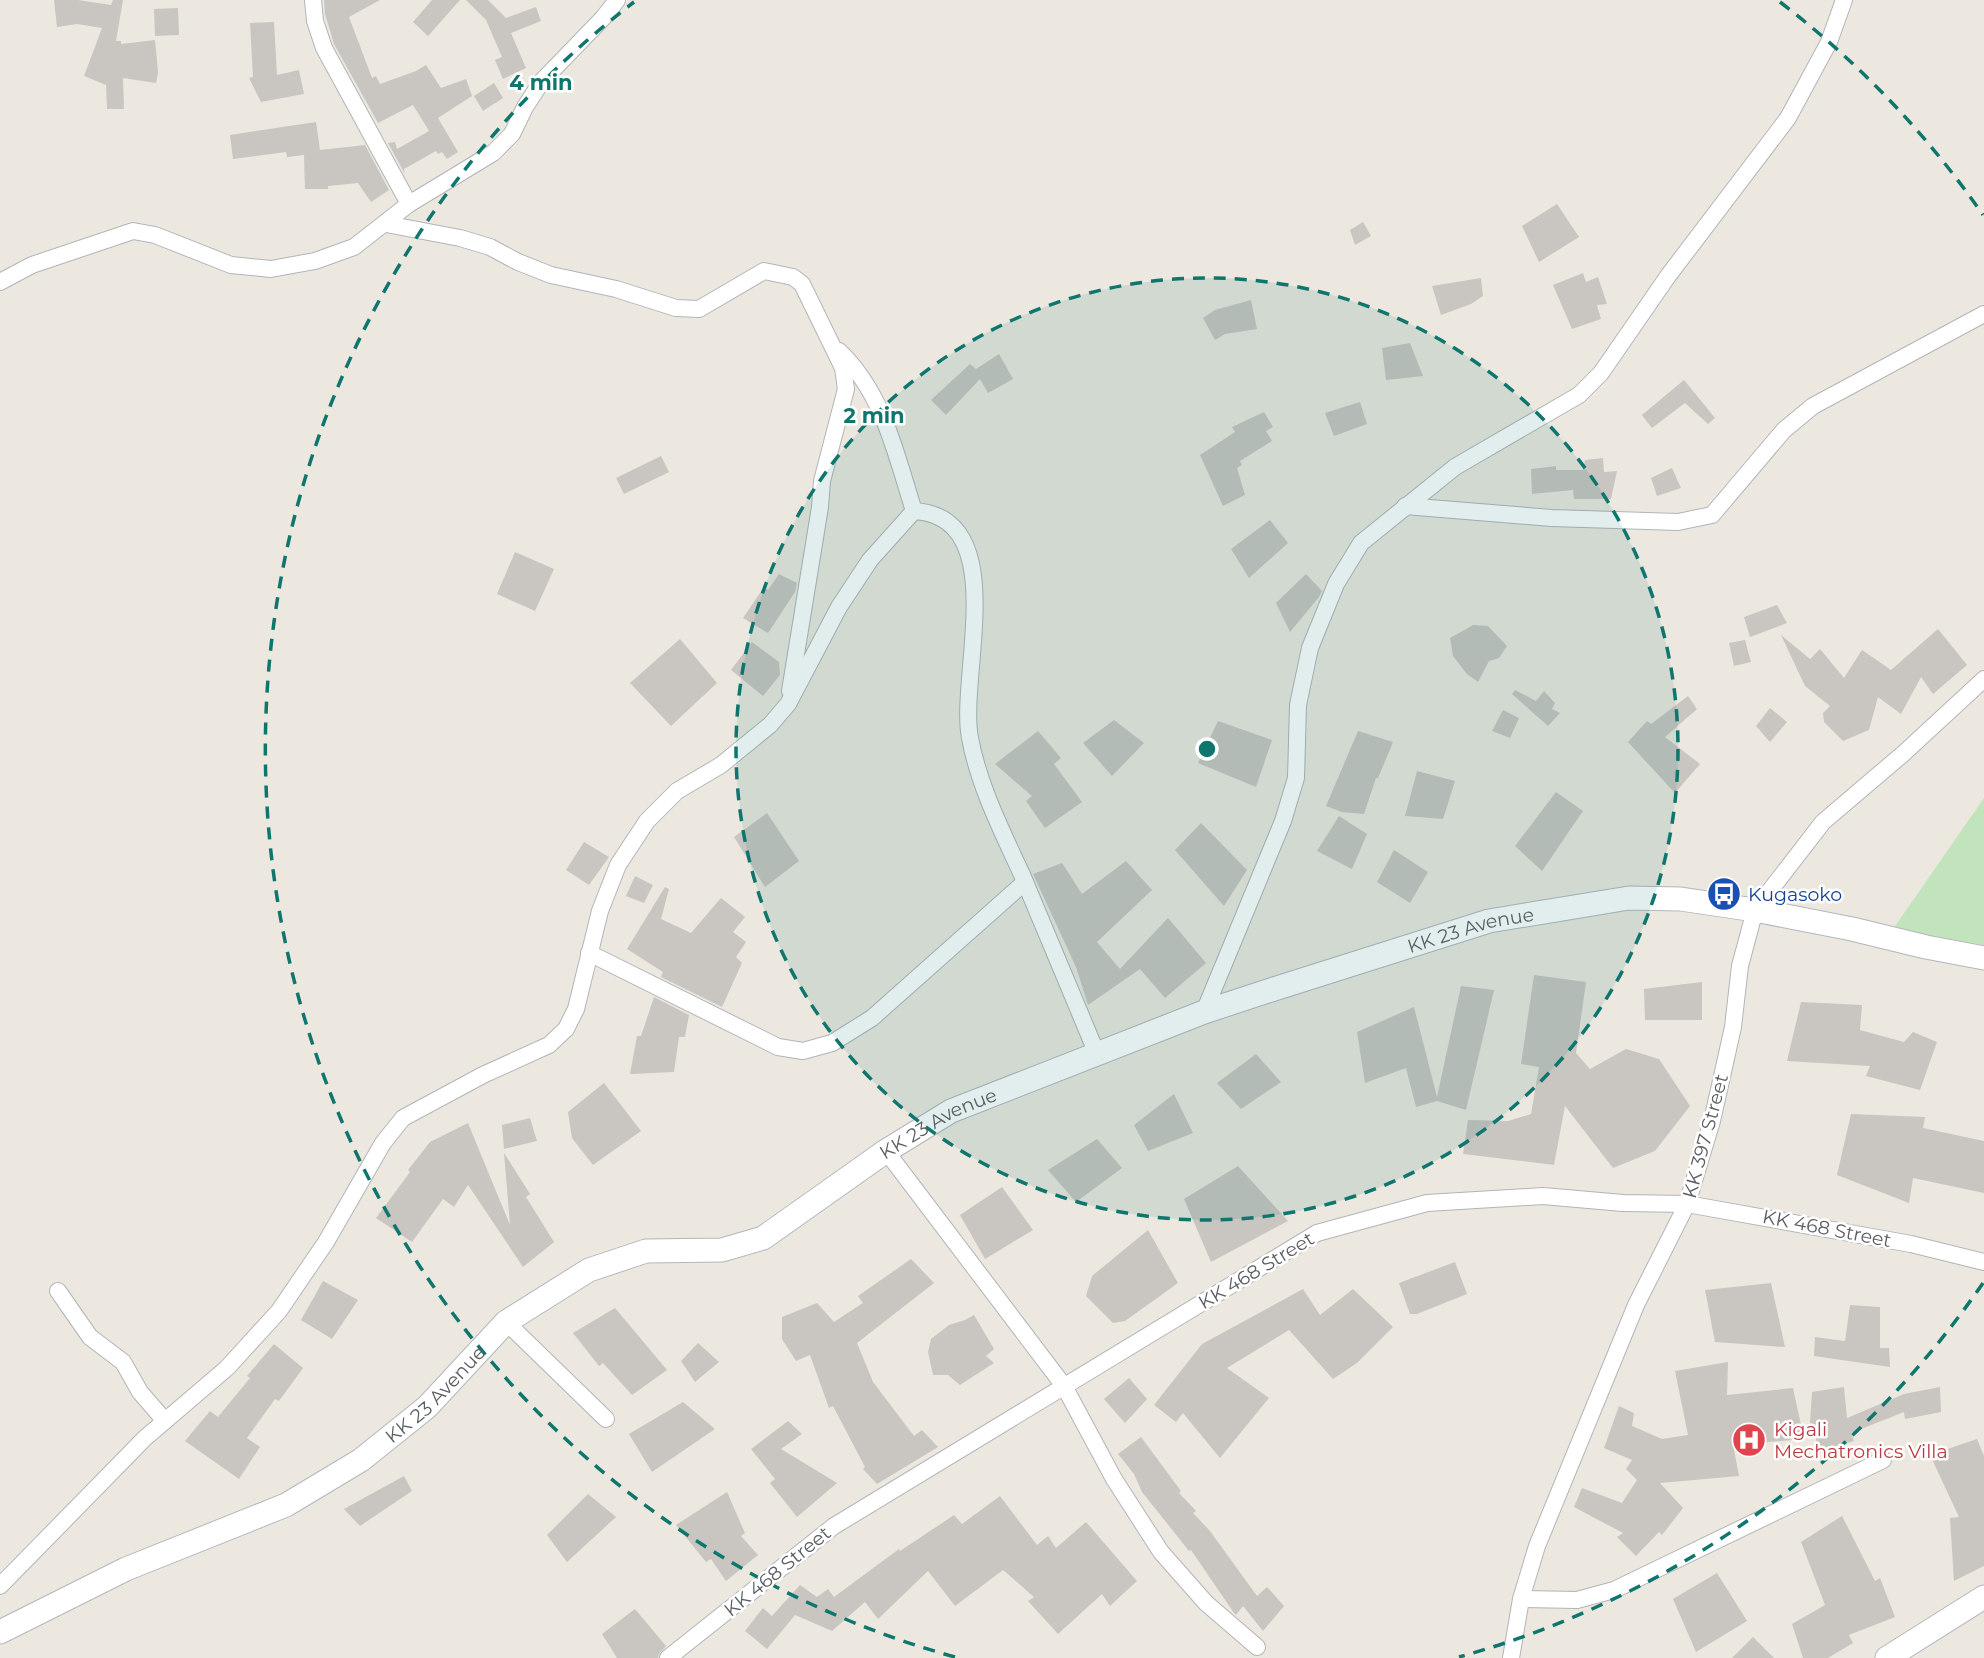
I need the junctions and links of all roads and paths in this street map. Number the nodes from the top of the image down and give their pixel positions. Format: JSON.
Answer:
{"nodes":[{"id":1,"x":313,"y":0,"type":"edge"},
{"id":2,"x":617,"y":0,"type":"edge"},
{"id":3,"x":1844,"y":0,"type":"edge"},
{"id":4,"x":409,"y":204,"type":"junction"},
{"id":5,"x":386,"y":224,"type":"junction"},
{"id":6,"x":0,"y":282,"type":"edge"},
{"id":7,"x":1984,"y":314,"type":"edge"},
{"id":8,"x":830,"y":343,"type":"junction"},
{"id":9,"x":1405,"y":506,"type":"junction"},
{"id":10,"x":914,"y":511,"type":"junction"},
{"id":11,"x":1984,"y":679,"type":"edge"},
{"id":12,"x":788,"y":704,"type":"junction"},
{"id":13,"x":1024,"y":882,"type":"junction"},
{"id":14,"x":1755,"y":910,"type":"junction"},
{"id":15,"x":589,"y":953,"type":"junction"},
{"id":16,"x":1984,"y":958,"type":"edge"},
{"id":17,"x":1204,"y":1013,"type":"junction"},
{"id":18,"x":1097,"y":1054,"type":"junction"},
{"id":19,"x":886,"y":1151,"type":"junction"},
{"id":20,"x":1687,"y":1204,"type":"junction"},
{"id":21,"x":1984,"y":1262,"type":"edge"},
{"id":22,"x":58,"y":1291,"type":"dead end"},
{"id":23,"x":506,"y":1322,"type":"junction"},
{"id":24,"x":1064,"y":1386,"type":"junction"},
{"id":25,"x":606,"y":1419,"type":"dead end"},
{"id":26,"x":165,"y":1421,"type":"junction"},
{"id":27,"x":1883,"y":1460,"type":"dead end"},
{"id":28,"x":0,"y":1586,"type":"edge"},
{"id":29,"x":1984,"y":1597,"type":"edge"},
{"id":30,"x":1521,"y":1599,"type":"junction"},
{"id":31,"x":0,"y":1633,"type":"edge"},
{"id":32,"x":1257,"y":1647,"type":"dead end"},
{"id":33,"x":668,"y":1658,"type":"edge"},
{"id":34,"x":1511,"y":1658,"type":"edge"},
{"id":35,"x":1887,"y":1658,"type":"edge"}],
"edges":[{"from":1,"to":4,"type":"street"},
{"from":2,"to":4,"type":"street"},
{"from":3,"to":9,"type":"street"},
{"from":4,"to":5,"type":"street"},
{"from":5,"to":6,"type":"street"},
{"from":5,"to":8,"type":"street"},
{"from":7,"to":9,"type":"street"},
{"from":8,"to":10,"type":"street"},
{"from":8,"to":12,"type":"street"},
{"from":9,"to":17,"type":"street"},
{"from":10,"to":12,"type":"street"},
{"from":10,"to":13,"type":"street"},
{"from":11,"to":14,"type":"street","name":"KK 397 Street"},
{"from":12,"to":15,"type":"street"},
{"from":13,"to":15,"type":"street"},
{"from":13,"to":18,"type":"street"},
{"from":14,"to":16,"type":"main road","name":"KK 23 Avenue"},
{"from":14,"to":17,"type":"main road","name":"KK 23 Avenue"},
{"from":14,"to":20,"type":"street","name":"KK 397 Street"},
{"from":15,"to":26,"type":"street"},
{"from":17,"to":18,"type":"main road","name":"KK 23 Avenue"},
{"from":18,"to":19,"type":"main road","name":"KK 23 Avenue"},
{"from":19,"to":23,"type":"main road","name":"KK 23 Avenue"},
{"from":19,"to":24,"type":"street"},
{"from":20,"to":21,"type":"street","name":"KK 468 Street"},
{"from":20,"to":24,"type":"street","name":"KK 468 Street"},
{"from":20,"to":30,"type":"street","name":"KK 397 Street"},
{"from":22,"to":26,"type":"street"},
{"from":23,"to":25,"type":"street"},
{"from":23,"to":31,"type":"main road","name":"KK 23 Avenue"},
{"from":24,"to":32,"type":"street"},
{"from":24,"to":33,"type":"street","name":"KK 468 Street"},
{"from":26,"to":28,"type":"street"},
{"from":27,"to":30,"type":"street"},
{"from":29,"to":35,"type":"main road"},
{"from":30,"to":34,"type":"street","name":"KK 397 Street"}]}
